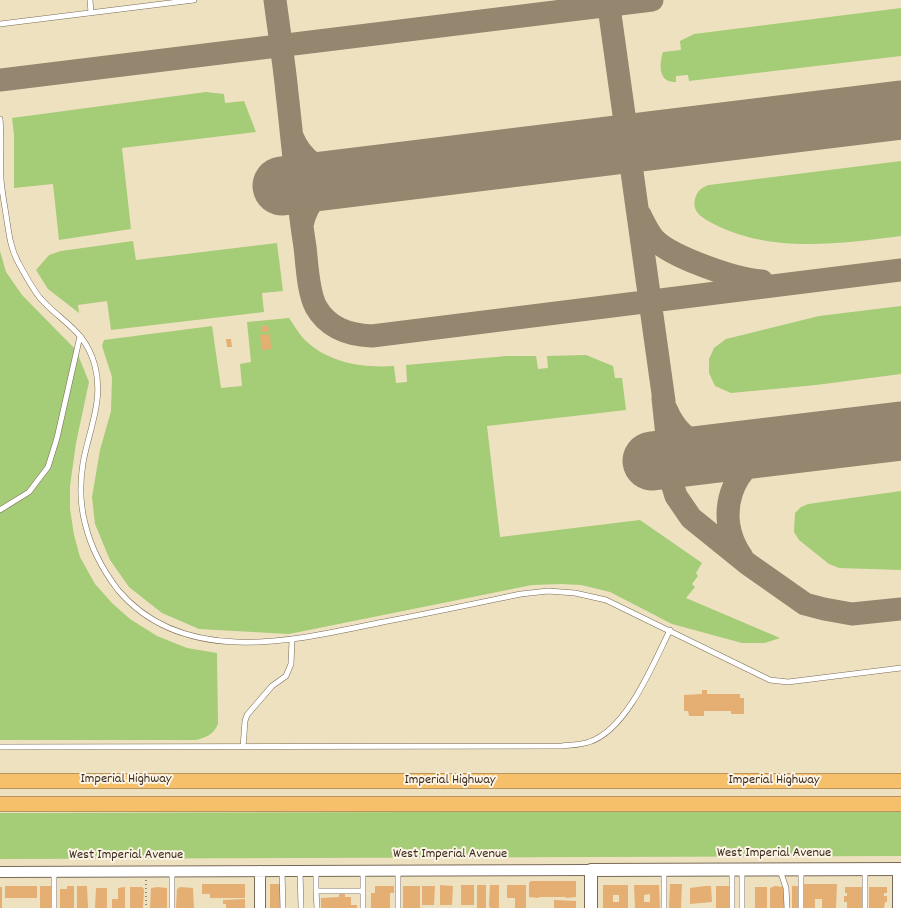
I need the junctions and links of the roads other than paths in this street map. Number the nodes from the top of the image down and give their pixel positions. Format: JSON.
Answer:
{"nodes":[{"id":1,"x":90,"y":0,"type":"edge"},
{"id":2,"x":194,"y":0,"type":"edge"},
{"id":3,"x":91,"y":13,"type":"junction"},
{"id":4,"x":0,"y":24,"type":"edge"},
{"id":5,"x":0,"y":118,"type":"edge"},
{"id":6,"x":1,"y":188,"type":"edge"},
{"id":7,"x":80,"y":336,"type":"junction"},
{"id":8,"x":0,"y":510,"type":"edge"},
{"id":9,"x":670,"y":630,"type":"junction"},
{"id":10,"x":292,"y":640,"type":"junction"},
{"id":11,"x":901,"y":668,"type":"edge"},
{"id":12,"x":0,"y":747,"type":"edge"},
{"id":13,"x":243,"y":747,"type":"junction"},
{"id":14,"x":0,"y":781,"type":"edge"},
{"id":15,"x":901,"y":781,"type":"edge"},
{"id":16,"x":0,"y":804,"type":"edge"},
{"id":17,"x":901,"y":804,"type":"edge"},
{"id":18,"x":737,"y":869,"type":"junction"},
{"id":19,"x":780,"y":869,"type":"junction"},
{"id":20,"x":801,"y":869,"type":"junction"},
{"id":21,"x":864,"y":869,"type":"junction"},
{"id":22,"x":899,"y":869,"type":"edge"},
{"id":23,"x":363,"y":870,"type":"junction"},
{"id":24,"x":398,"y":870,"type":"junction"},
{"id":25,"x":591,"y":870,"type":"junction"},
{"id":26,"x":664,"y":870,"type":"junction"},
{"id":27,"x":172,"y":871,"type":"junction"},
{"id":28,"x":260,"y":871,"type":"junction"},
{"id":29,"x":282,"y":871,"type":"junction"},
{"id":30,"x":300,"y":871,"type":"junction"},
{"id":31,"x":316,"y":871,"type":"junction"},
{"id":32,"x":0,"y":872,"type":"edge"},
{"id":33,"x":54,"y":872,"type":"junction"},
{"id":34,"x":316,"y":891,"type":"junction"},
{"id":35,"x":363,"y":891,"type":"junction"},
{"id":36,"x":301,"y":907,"type":"dead end"},
{"id":37,"x":54,"y":908,"type":"edge"},
{"id":38,"x":172,"y":908,"type":"edge"},
{"id":39,"x":260,"y":908,"type":"edge"},
{"id":40,"x":283,"y":908,"type":"edge"},
{"id":41,"x":317,"y":908,"type":"edge"},
{"id":42,"x":363,"y":908,"type":"edge"},
{"id":43,"x":398,"y":908,"type":"edge"},
{"id":44,"x":591,"y":908,"type":"edge"},
{"id":45,"x":664,"y":908,"type":"edge"},
{"id":46,"x":732,"y":908,"type":"edge"},
{"id":47,"x":742,"y":908,"type":"edge"},
{"id":48,"x":787,"y":908,"type":"edge"},
{"id":49,"x":801,"y":908,"type":"edge"},
{"id":50,"x":865,"y":908,"type":"edge"},
{"id":51,"x":898,"y":908,"type":"edge"}],
"edges":[{"from":1,"to":3,"type":"lane"},
{"from":2,"to":3,"type":"lane"},
{"from":3,"to":4,"type":"lane"},
{"from":5,"to":6,"type":"lane"},
{"from":6,"to":7,"type":"lane"},
{"from":7,"to":8,"type":"lane"},
{"from":7,"to":10,"type":"lane"},
{"from":9,"to":10,"type":"lane"},
{"from":9,"to":11,"type":"lane"},
{"from":9,"to":13,"type":"lane"},
{"from":10,"to":13,"type":"lane"},
{"from":12,"to":13,"type":"lane"},
{"from":14,"to":15,"type":"main road","name":"Imperial Highway"},
{"from":16,"to":17,"type":"main road","name":"Imperial Highway"},
{"from":18,"to":19,"type":"street","name":"West Imperial Avenue"},
{"from":18,"to":26,"type":"street","name":"West Imperial Avenue"},
{"from":18,"to":46,"type":"lane"},
{"from":18,"to":47,"type":"lane"},
{"from":19,"to":20,"type":"street","name":"West Imperial Avenue"},
{"from":19,"to":48,"type":"lane"},
{"from":20,"to":21,"type":"street","name":"West Imperial Avenue"},
{"from":20,"to":49,"type":"lane"},
{"from":21,"to":22,"type":"street","name":"West Imperial Avenue"},
{"from":21,"to":50,"type":"lane"},
{"from":22,"to":51,"type":"street"},
{"from":23,"to":24,"type":"street","name":"West Imperial Avenue"},
{"from":23,"to":31,"type":"street","name":"West Imperial Avenue"},
{"from":23,"to":35,"type":"lane"},
{"from":24,"to":25,"type":"street","name":"West Imperial Avenue"},
{"from":24,"to":43,"type":"lane"},
{"from":25,"to":26,"type":"street","name":"West Imperial Avenue"},
{"from":25,"to":44,"type":"street"},
{"from":26,"to":45,"type":"lane"},
{"from":27,"to":28,"type":"street","name":"West Imperial Avenue"},
{"from":27,"to":33,"type":"street","name":"West Imperial Avenue"},
{"from":27,"to":38,"type":"lane"},
{"from":28,"to":29,"type":"street","name":"West Imperial Avenue"},
{"from":28,"to":39,"type":"street"},
{"from":29,"to":30,"type":"street","name":"West Imperial Avenue"},
{"from":29,"to":40,"type":"lane"},
{"from":30,"to":31,"type":"street","name":"West Imperial Avenue"},
{"from":30,"to":36,"type":"lane"},
{"from":31,"to":34,"type":"lane"},
{"from":32,"to":33,"type":"street","name":"West Imperial Avenue"},
{"from":33,"to":37,"type":"lane"},
{"from":34,"to":35,"type":"lane"},
{"from":34,"to":41,"type":"lane"},
{"from":35,"to":42,"type":"lane"}]}
